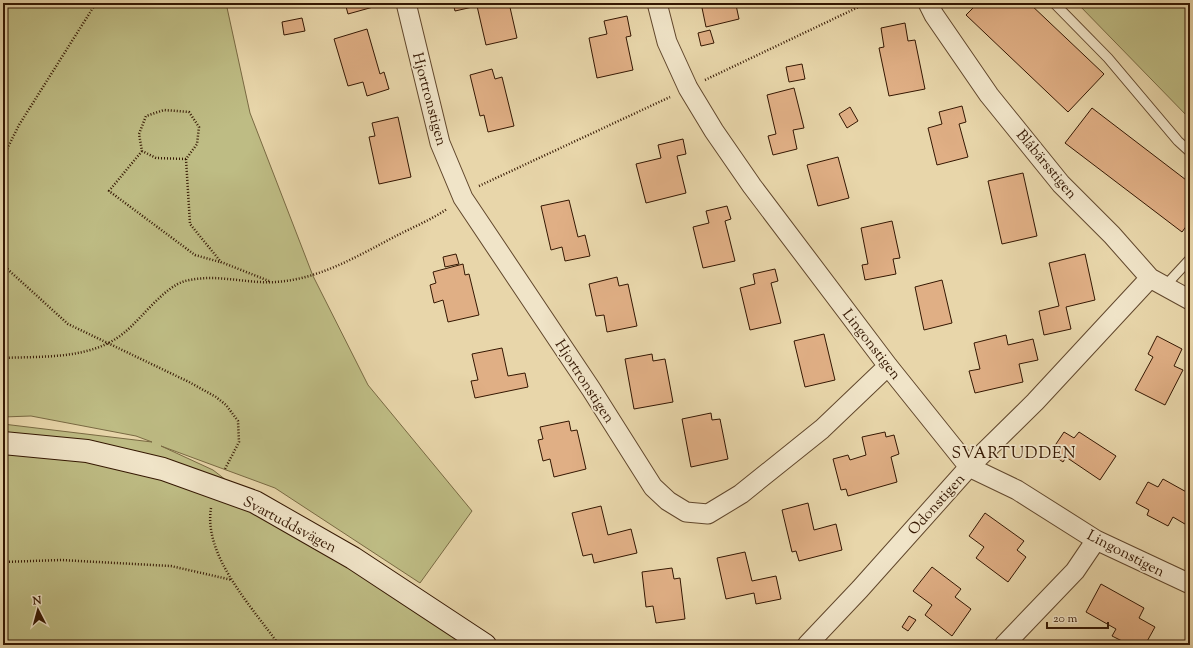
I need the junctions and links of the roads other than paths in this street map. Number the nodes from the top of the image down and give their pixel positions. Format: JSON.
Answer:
{"nodes":[{"id":1,"x":406,"y":3,"type":"edge"},
{"id":2,"x":657,"y":3,"type":"edge"},
{"id":3,"x":928,"y":3,"type":"edge"},
{"id":4,"x":1054,"y":3,"type":"edge"},
{"id":5,"x":1190,"y":152,"type":"edge"},
{"id":6,"x":1190,"y":259,"type":"edge"},
{"id":7,"x":1157,"y":282,"type":"junction"},
{"id":8,"x":1190,"y":300,"type":"edge"},
{"id":9,"x":888,"y":366,"type":"junction"},
{"id":10,"x":3,"y":443,"type":"edge"},
{"id":11,"x":969,"y":467,"type":"junction"},
{"id":12,"x":1096,"y":540,"type":"junction"},
{"id":13,"x":1190,"y":584,"type":"edge"},
{"id":14,"x":485,"y":645,"type":"edge"},
{"id":15,"x":807,"y":645,"type":"edge"},
{"id":16,"x":1004,"y":645,"type":"edge"}],
"edges":[{"from":1,"to":9,"type":"street","name":"Hjortronstigen"},
{"from":2,"to":9,"type":"street","name":"Lingonstigen"},
{"from":3,"to":7,"type":"street","name":"Blåbärsstigen"},
{"from":4,"to":5,"type":"lane"},
{"from":6,"to":7,"type":"lane"},
{"from":7,"to":8,"type":"street","name":"Blåbärsstigen"},
{"from":7,"to":11,"type":"street","name":"Odonstigen"},
{"from":9,"to":11,"type":"street","name":"Lingonstigen"},
{"from":10,"to":14,"type":"street","name":"Svartuddsvägen"},
{"from":11,"to":12,"type":"street","name":"Lingonstigen"},
{"from":11,"to":15,"type":"street","name":"Odonstigen"},
{"from":12,"to":13,"type":"street","name":"Lingonstigen"},
{"from":12,"to":16,"type":"street"}]}
